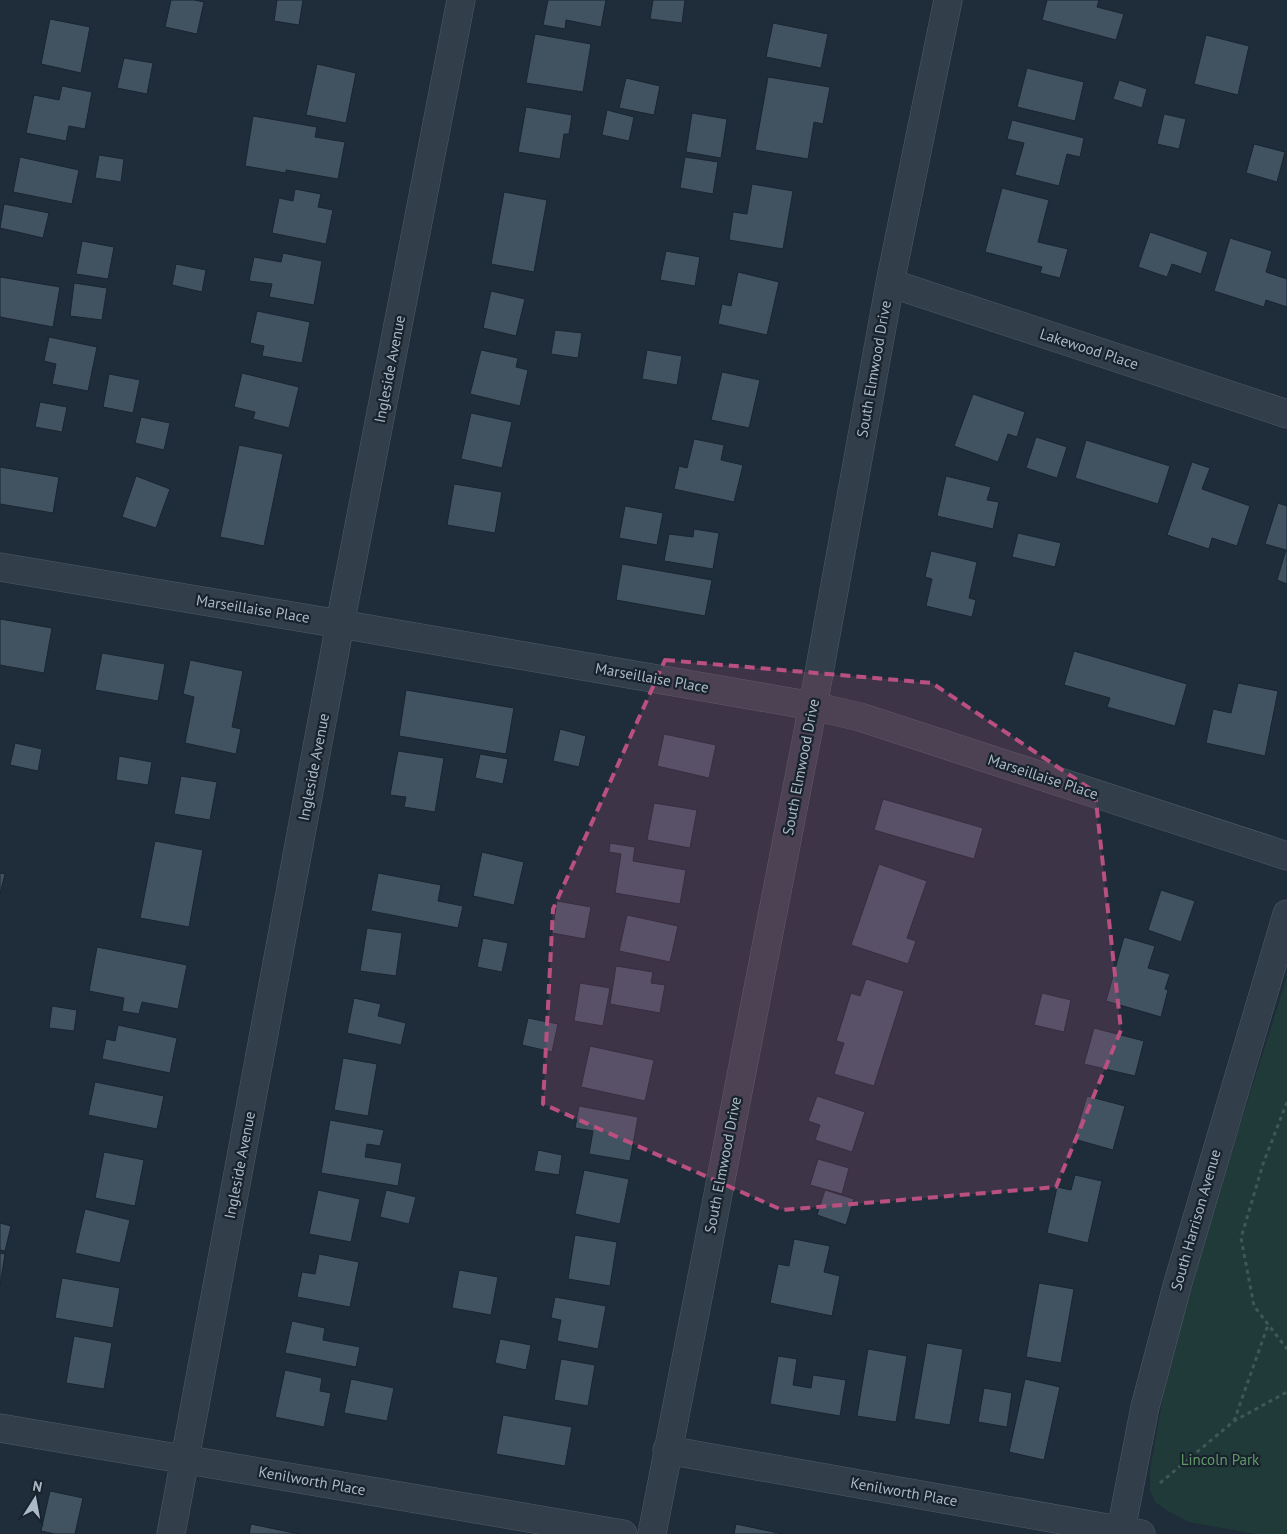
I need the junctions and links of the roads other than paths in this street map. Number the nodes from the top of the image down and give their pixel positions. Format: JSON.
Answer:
{"nodes":[{"id":1,"x":461,"y":0,"type":"edge"},
{"id":2,"x":948,"y":0,"type":"edge"},
{"id":3,"x":890,"y":283,"type":"junction"},
{"id":4,"x":1287,"y":414,"type":"edge"},
{"id":5,"x":0,"y":567,"type":"edge"},
{"id":6,"x":340,"y":624,"type":"junction"},
{"id":7,"x":812,"y":706,"type":"junction"},
{"id":8,"x":1287,"y":856,"type":"edge"},
{"id":9,"x":1287,"y":914,"type":"edge"},
{"id":10,"x":0,"y":1428,"type":"edge"},
{"id":11,"x":667,"y":1450,"type":"junction"},
{"id":12,"x":185,"y":1459,"type":"junction"},
{"id":13,"x":1131,"y":1532,"type":"edge"},
{"id":14,"x":171,"y":1534,"type":"edge"},
{"id":15,"x":623,"y":1534,"type":"edge"},
{"id":16,"x":652,"y":1534,"type":"edge"}],
"edges":[{"from":1,"to":6,"type":"street","name":"Ingleside Avenue"},
{"from":2,"to":3,"type":"street","name":"South Elmwood Drive"},
{"from":3,"to":4,"type":"street","name":"Lakewood Place"},
{"from":3,"to":7,"type":"street","name":"South Elmwood Drive"},
{"from":5,"to":6,"type":"street","name":"Marseillaise Place"},
{"from":6,"to":7,"type":"street","name":"Marseillaise Place"},
{"from":6,"to":12,"type":"street","name":"Ingleside Avenue"},
{"from":7,"to":8,"type":"street","name":"Marseillaise Place"},
{"from":7,"to":11,"type":"street","name":"South Elmwood Drive"},
{"from":9,"to":13,"type":"street","name":"South Harrison Avenue"},
{"from":10,"to":12,"type":"street","name":"Kenilworth Place"},
{"from":11,"to":13,"type":"street","name":"Kenilworth Place"},
{"from":11,"to":16,"type":"street","name":"South Elmwood Drive"},
{"from":12,"to":14,"type":"street","name":"Ingleside Avenue"},
{"from":12,"to":15,"type":"street","name":"Kenilworth Place"}]}
